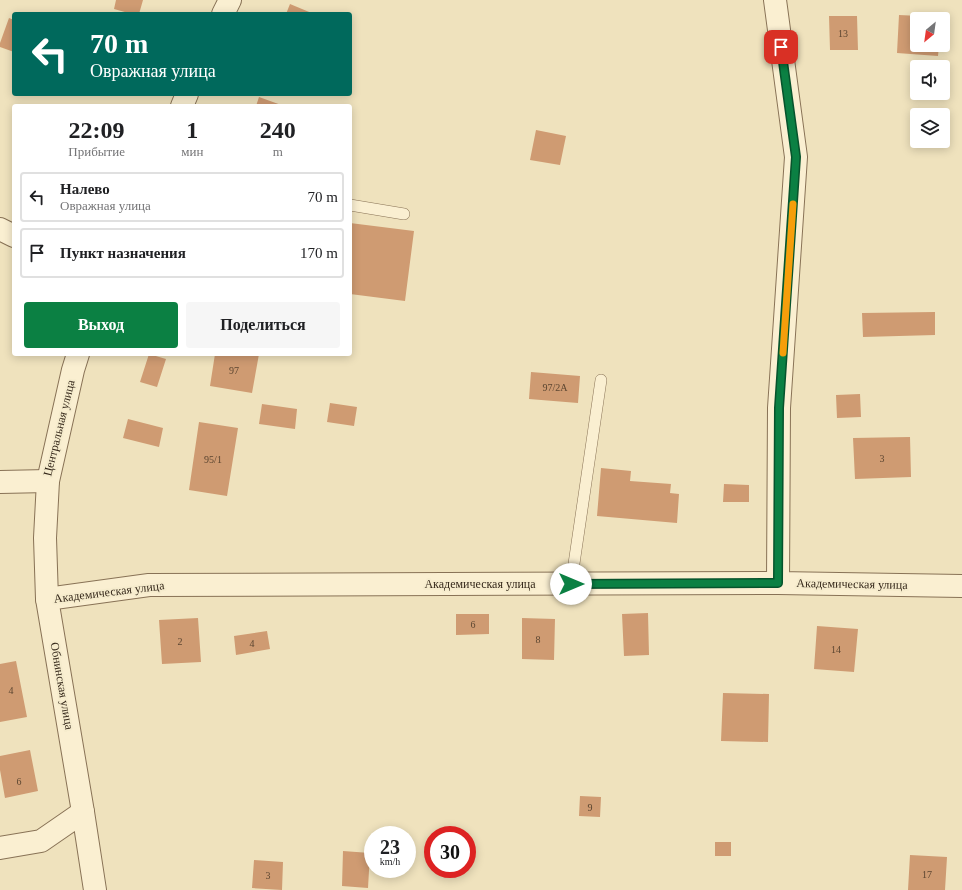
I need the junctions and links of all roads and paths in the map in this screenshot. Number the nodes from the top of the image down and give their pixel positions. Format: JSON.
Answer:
{"nodes":[{"id":1,"x":230,"y":0,"type":"edge"},
{"id":2,"x":775,"y":0,"type":"edge"},
{"id":3,"x":224,"y":12,"type":"edge"},
{"id":4,"x":352,"y":205,"type":"edge"},
{"id":5,"x":404,"y":214,"type":"dead end"},
{"id":6,"x":0,"y":229,"type":"edge"},
{"id":7,"x":12,"y":235,"type":"edge"},
{"id":8,"x":77,"y":356,"type":"edge"},
{"id":9,"x":601,"y":380,"type":"dead end"},
{"id":10,"x":48,"y":481,"type":"junction"},
{"id":11,"x":0,"y":482,"type":"edge"},
{"id":12,"x":778,"y":583,"type":"junction"},
{"id":13,"x":571,"y":584,"type":"junction"},
{"id":14,"x":962,"y":586,"type":"edge"},
{"id":15,"x":47,"y":599,"type":"junction"},
{"id":16,"x":83,"y":812,"type":"junction"},
{"id":17,"x":0,"y":848,"type":"edge"},
{"id":18,"x":95,"y":890,"type":"edge"}],
"edges":[{"from":1,"to":3,"type":"street"},
{"from":2,"to":12,"type":"street"},
{"from":4,"to":5,"type":"lane"},
{"from":6,"to":7,"type":"street"},
{"from":8,"to":10,"type":"street","name":"Центральная улица"},
{"from":9,"to":13,"type":"lane"},
{"from":10,"to":11,"type":"street","name":"Центральная улица"},
{"from":10,"to":15,"type":"street","name":"Обнинская улица"},
{"from":12,"to":13,"type":"street","name":"Академическая улица"},
{"from":12,"to":14,"type":"street","name":"Академическая улица"},
{"from":13,"to":15,"type":"street","name":"Академическая улица"},
{"from":15,"to":16,"type":"street","name":"Обнинская улица"},
{"from":16,"to":17,"type":"street"},
{"from":16,"to":18,"type":"street","name":"Обнинская улица"}]}
